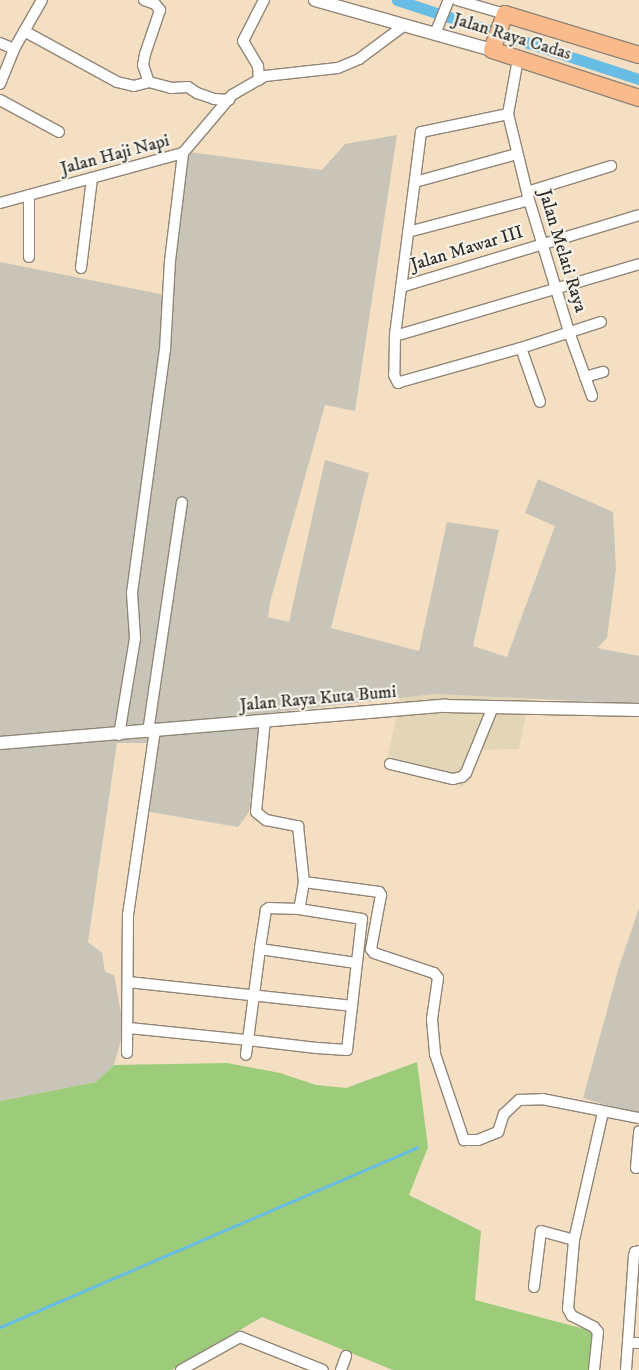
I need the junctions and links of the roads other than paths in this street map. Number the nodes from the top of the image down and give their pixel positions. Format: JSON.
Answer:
{"nodes":[{"id":1,"x":42,"y":0,"type":"edge"},
{"id":2,"x":144,"y":0,"type":"edge"},
{"id":3,"x":264,"y":0,"type":"edge"},
{"id":4,"x":315,"y":0,"type":"edge"},
{"id":5,"x":451,"y":1,"type":"edge"},
{"id":6,"x":504,"y":18,"type":"junction"},
{"id":7,"x":405,"y":25,"type":"junction"},
{"id":8,"x":437,"y":28,"type":"junction"},
{"id":9,"x":24,"y":31,"type":"junction"},
{"id":10,"x":0,"y":42,"type":"edge"},
{"id":11,"x":494,"y":46,"type":"junction"},
{"id":12,"x":14,"y":49,"type":"junction"},
{"id":13,"x":639,"y":54,"type":"edge"},
{"id":14,"x":518,"y":59,"type":"junction"},
{"id":15,"x":259,"y":80,"type":"junction"},
{"id":16,"x":149,"y":82,"type":"junction"},
{"id":17,"x":0,"y":84,"type":"edge"},
{"id":18,"x":639,"y":98,"type":"edge"},
{"id":19,"x":0,"y":100,"type":"edge"},
{"id":20,"x":229,"y":100,"type":"junction"},
{"id":21,"x":508,"y":114,"type":"junction"},
{"id":22,"x":58,"y":132,"type":"dead end"},
{"id":23,"x":183,"y":153,"type":"junction"},
{"id":24,"x":517,"y":154,"type":"junction"},
{"id":25,"x":611,"y":166,"type":"dead end"},
{"id":26,"x":92,"y":178,"type":"junction"},
{"id":27,"x":415,"y":182,"type":"junction"},
{"id":28,"x":29,"y":195,"type":"junction"},
{"id":29,"x":528,"y":196,"type":"junction"},
{"id":30,"x":0,"y":203,"type":"edge"},
{"id":31,"x":639,"y":215,"type":"edge"},
{"id":32,"x":408,"y":232,"type":"junction"},
{"id":33,"x":543,"y":242,"type":"junction"},
{"id":34,"x":29,"y":257,"type":"dead end"},
{"id":35,"x":639,"y":264,"type":"edge"},
{"id":36,"x":81,"y":268,"type":"dead end"},
{"id":37,"x":401,"y":287,"type":"junction"},
{"id":38,"x":557,"y":288,"type":"junction"},
{"id":39,"x":601,"y":322,"type":"dead end"},
{"id":40,"x":569,"y":332,"type":"junction"},
{"id":41,"x":395,"y":336,"type":"junction"},
{"id":42,"x":520,"y":348,"type":"junction"},
{"id":43,"x":603,"y":372,"type":"dead end"},
{"id":44,"x":585,"y":377,"type":"junction"},
{"id":45,"x":592,"y":396,"type":"dead end"},
{"id":46,"x":540,"y":402,"type":"dead end"},
{"id":47,"x":182,"y":502,"type":"dead end"},
{"id":48,"x":493,"y":707,"type":"junction"},
{"id":49,"x":639,"y":710,"type":"edge"},
{"id":50,"x":265,"y":720,"type":"junction"},
{"id":51,"x":151,"y":732,"type":"junction"},
{"id":52,"x":119,"y":734,"type":"junction"},
{"id":53,"x":0,"y":743,"type":"edge"},
{"id":54,"x":390,"y":764,"type":"dead end"},
{"id":55,"x":304,"y":882,"type":"junction"},
{"id":56,"x":299,"y":909,"type":"junction"},
{"id":57,"x":260,"y":949,"type":"junction"},
{"id":58,"x":356,"y":963,"type":"junction"},
{"id":59,"x":128,"y":982,"type":"junction"},
{"id":60,"x":254,"y":995,"type":"junction"},
{"id":61,"x":351,"y":1006,"type":"junction"},
{"id":62,"x":129,"y":1028,"type":"junction"},
{"id":63,"x":248,"y":1040,"type":"junction"},
{"id":64,"x":127,"y":1053,"type":"dead end"},
{"id":65,"x":246,"y":1055,"type":"dead end"},
{"id":66,"x":603,"y":1112,"type":"junction"},
{"id":67,"x":639,"y":1118,"type":"edge"},
{"id":68,"x":639,"y":1131,"type":"edge"},
{"id":69,"x":636,"y":1168,"type":"dead end"},
{"id":70,"x":574,"y":1240,"type":"junction"},
{"id":71,"x":637,"y":1251,"type":"edge"},
{"id":72,"x":534,"y":1287,"type":"dead end"},
{"id":73,"x":635,"y":1297,"type":"edge"},
{"id":74,"x":628,"y":1343,"type":"junction"},
{"id":75,"x":639,"y":1344,"type":"edge"},
{"id":76,"x":346,"y":1356,"type":"dead end"},
{"id":77,"x":192,"y":1365,"type":"junction"},
{"id":78,"x":181,"y":1370,"type":"edge"},
{"id":79,"x":205,"y":1370,"type":"edge"},
{"id":80,"x":323,"y":1370,"type":"edge"},
{"id":81,"x":341,"y":1370,"type":"edge"},
{"id":82,"x":594,"y":1370,"type":"edge"},
{"id":83,"x":626,"y":1370,"type":"edge"}],
"edges":[{"from":1,"to":9,"type":"street"},
{"from":2,"to":16,"type":"street"},
{"from":3,"to":15,"type":"street"},
{"from":4,"to":7,"type":"street","name":"Jalan Raya Cadas"},
{"from":5,"to":6,"type":"street"},
{"from":5,"to":8,"type":"street"},
{"from":6,"to":11,"type":"main road"},
{"from":6,"to":13,"type":"main road","name":"Jalan Raya Cadas"},
{"from":7,"to":8,"type":"street","name":"Jalan Raya Cadas"},
{"from":7,"to":15,"type":"street","name":"Jalan Haji Napi"},
{"from":8,"to":11,"type":"street","name":"Jalan Raya Cadas"},
{"from":9,"to":12,"type":"street"},
{"from":9,"to":16,"type":"street"},
{"from":10,"to":12,"type":"street"},
{"from":11,"to":14,"type":"main road","name":"Jalan Raya Cadas"},
{"from":12,"to":17,"type":"street"},
{"from":14,"to":18,"type":"main road","name":"Jalan Raya Cadas"},
{"from":14,"to":21,"type":"street"},
{"from":15,"to":20,"type":"street","name":"Jalan Haji Napi"},
{"from":16,"to":20,"type":"street"},
{"from":19,"to":22,"type":"street"},
{"from":20,"to":23,"type":"street","name":"Jalan Haji Napi"},
{"from":21,"to":24,"type":"street","name":"Jalan Melati Raya"},
{"from":21,"to":27,"type":"street"},
{"from":23,"to":26,"type":"street","name":"Jalan Haji Napi"},
{"from":23,"to":52,"type":"street"},
{"from":24,"to":27,"type":"street"},
{"from":24,"to":29,"type":"street","name":"Jalan Melati Raya"},
{"from":25,"to":29,"type":"street"},
{"from":26,"to":28,"type":"street","name":"Jalan Haji Napi"},
{"from":26,"to":36,"type":"street"},
{"from":27,"to":32,"type":"street"},
{"from":28,"to":30,"type":"street","name":"Jalan Haji Napi"},
{"from":28,"to":34,"type":"street"},
{"from":29,"to":32,"type":"street"},
{"from":29,"to":33,"type":"street","name":"Jalan Melati Raya"},
{"from":31,"to":33,"type":"street","name":"Jalan Mawar III"},
{"from":32,"to":37,"type":"street"},
{"from":33,"to":37,"type":"street","name":"Jalan Mawar III"},
{"from":33,"to":38,"type":"street","name":"Jalan Melati Raya"},
{"from":35,"to":38,"type":"street"},
{"from":37,"to":41,"type":"street"},
{"from":38,"to":40,"type":"street","name":"Jalan Melati Raya"},
{"from":38,"to":41,"type":"street"},
{"from":39,"to":40,"type":"street"},
{"from":40,"to":42,"type":"street"},
{"from":40,"to":44,"type":"street","name":"Jalan Melati Raya"},
{"from":41,"to":42,"type":"street"},
{"from":42,"to":46,"type":"street"},
{"from":43,"to":44,"type":"street"},
{"from":44,"to":45,"type":"street","name":"Jalan Melati Raya"},
{"from":47,"to":51,"type":"street"},
{"from":48,"to":49,"type":"street","name":"Jalan Raya Kuta Bumi"},
{"from":48,"to":50,"type":"street","name":"Jalan Raya Kuta Bumi"},
{"from":48,"to":54,"type":"street"},
{"from":50,"to":51,"type":"street","name":"Jalan Raya Kuta Bumi"},
{"from":50,"to":55,"type":"street"},
{"from":51,"to":52,"type":"street","name":"Jalan Raya Kuta Bumi"},
{"from":51,"to":59,"type":"street"},
{"from":52,"to":53,"type":"street","name":"Jalan Raya Kuta Bumi"},
{"from":55,"to":56,"type":"street"},
{"from":55,"to":66,"type":"street"},
{"from":56,"to":57,"type":"street"},
{"from":56,"to":58,"type":"street"},
{"from":57,"to":58,"type":"street"},
{"from":57,"to":60,"type":"street"},
{"from":58,"to":61,"type":"street"},
{"from":59,"to":60,"type":"street"},
{"from":59,"to":62,"type":"street"},
{"from":60,"to":61,"type":"street"},
{"from":60,"to":63,"type":"street"},
{"from":61,"to":63,"type":"street"},
{"from":62,"to":63,"type":"street"},
{"from":62,"to":64,"type":"street"},
{"from":63,"to":65,"type":"street"},
{"from":66,"to":67,"type":"street"},
{"from":66,"to":70,"type":"street"},
{"from":68,"to":69,"type":"street"},
{"from":70,"to":72,"type":"street"},
{"from":70,"to":82,"type":"street"},
{"from":71,"to":73,"type":"street"},
{"from":73,"to":74,"type":"street"},
{"from":74,"to":75,"type":"street"},
{"from":74,"to":83,"type":"street"},
{"from":76,"to":81,"type":"street"},
{"from":77,"to":78,"type":"street"},
{"from":77,"to":79,"type":"street"},
{"from":77,"to":80,"type":"street"}]}
